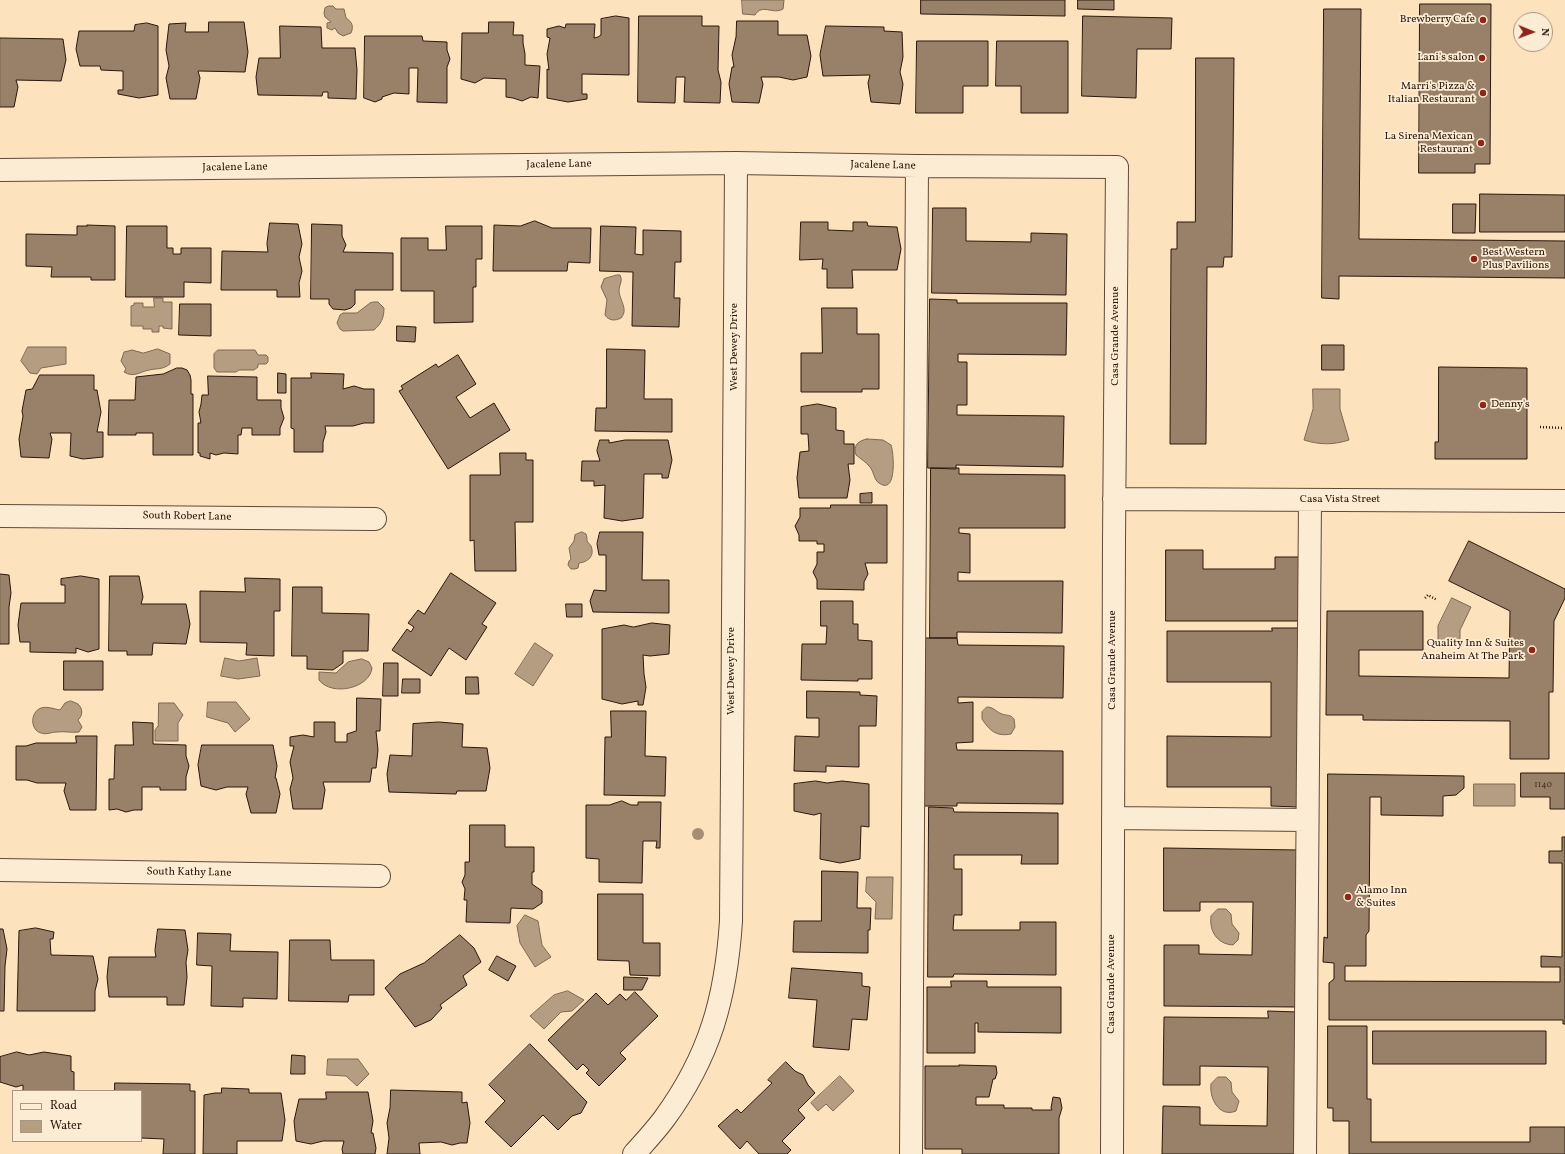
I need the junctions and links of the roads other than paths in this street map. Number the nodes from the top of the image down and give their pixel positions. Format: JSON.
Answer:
{"nodes":[{"id":1,"x":736,"y":163,"type":"junction"},
{"id":2,"x":917,"y":166,"type":"junction"},
{"id":3,"x":1117,"y":167,"type":"joint"},
{"id":4,"x":0,"y":170,"type":"edge"},
{"id":5,"x":1114,"y":499,"type":"junction"},
{"id":6,"x":1310,"y":500,"type":"junction"},
{"id":7,"x":1565,"y":500,"type":"edge"},
{"id":8,"x":0,"y":516,"type":"edge"},
{"id":9,"x":375,"y":519,"type":"dead end"},
{"id":10,"x":1113,"y":818,"type":"junction"},
{"id":11,"x":1307,"y":820,"type":"junction"},
{"id":12,"x":0,"y":870,"type":"edge"},
{"id":13,"x":378,"y":876,"type":"dead end"},
{"id":14,"x":634,"y":1154,"type":"edge"},
{"id":15,"x":911,"y":1154,"type":"edge"},
{"id":16,"x":1112,"y":1154,"type":"edge"},
{"id":17,"x":1305,"y":1154,"type":"edge"}],
"edges":[{"from":1,"to":2,"type":"street","name":"Jacalene Lane"},
{"from":1,"to":4,"type":"street","name":"Jacalene Lane"},
{"from":1,"to":14,"type":"street","name":"West Dewey Drive"},
{"from":2,"to":3,"type":"street","name":"Jacalene Lane"},
{"from":2,"to":15,"type":"street"},
{"from":3,"to":5,"type":"street","name":"Casa Grande Avenue"},
{"from":5,"to":6,"type":"street","name":"Casa Vista Street"},
{"from":5,"to":10,"type":"street","name":"Casa Grande Avenue"},
{"from":6,"to":7,"type":"street","name":"Casa Vista Street"},
{"from":6,"to":11,"type":"street"},
{"from":8,"to":9,"type":"street","name":"South Robert Lane"},
{"from":10,"to":11,"type":"street"},
{"from":10,"to":16,"type":"street","name":"Casa Grande Avenue"},
{"from":11,"to":17,"type":"street"},
{"from":12,"to":13,"type":"street","name":"South Kathy Lane"}]}
